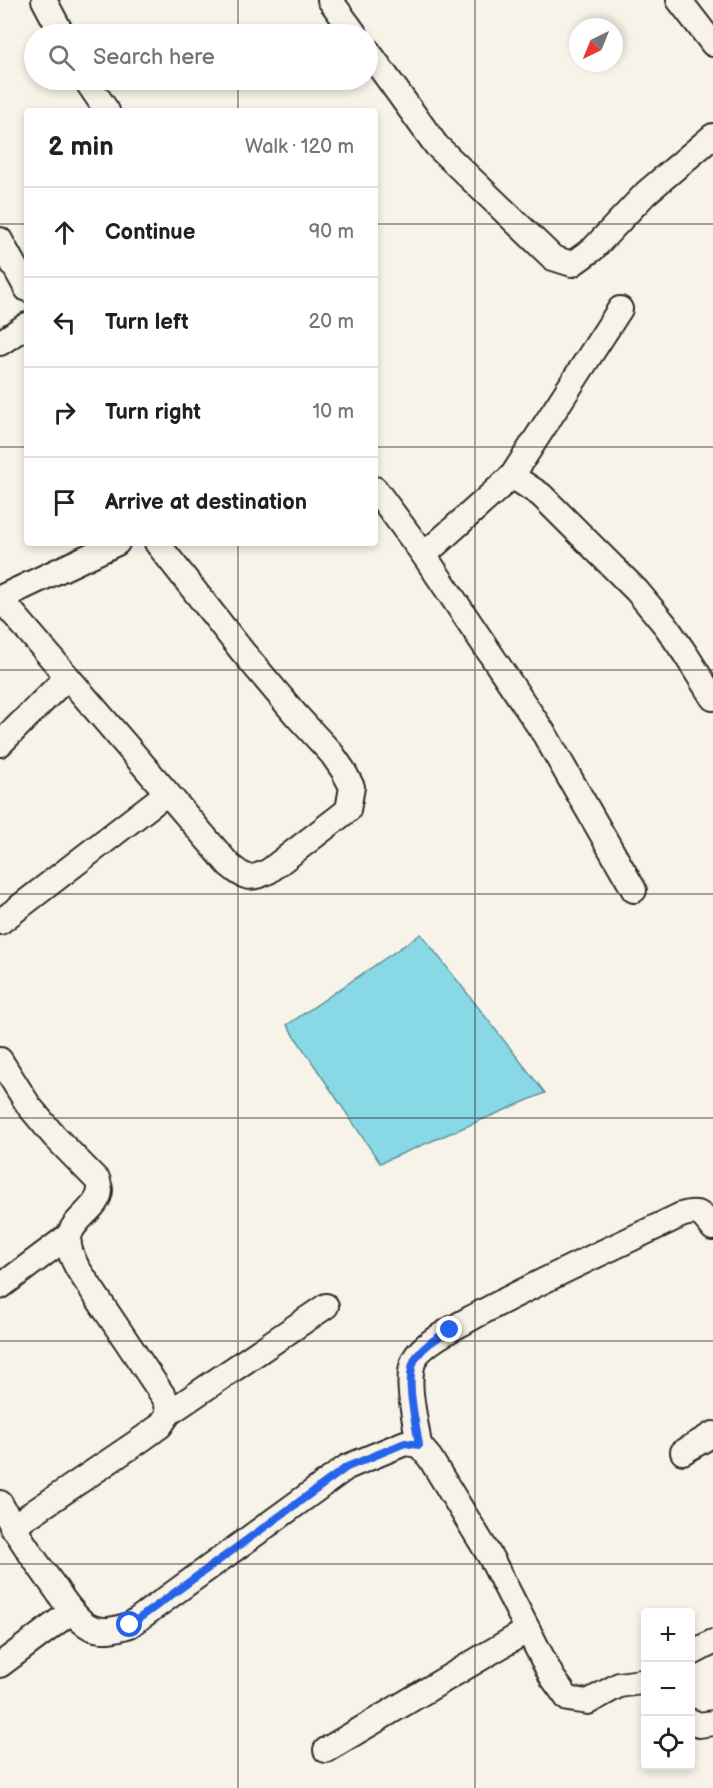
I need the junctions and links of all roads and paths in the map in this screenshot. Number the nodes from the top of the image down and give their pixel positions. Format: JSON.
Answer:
{"nodes":[{"id":1,"x":44,"y":0,"type":"edge"},
{"id":2,"x":330,"y":0,"type":"edge"},
{"id":3,"x":679,"y":0,"type":"edge"},
{"id":4,"x":57,"y":24,"type":"edge"},
{"id":5,"x":348,"y":24,"type":"edge"},
{"id":6,"x":713,"y":44,"type":"edge"},
{"id":7,"x":378,"y":65,"type":"edge"},
{"id":8,"x":93,"y":90,"type":"edge"},
{"id":9,"x":105,"y":108,"type":"edge"},
{"id":10,"x":713,"y":136,"type":"edge"},
{"id":11,"x":0,"y":240,"type":"edge"},
{"id":12,"x":24,"y":284,"type":"edge"},
{"id":13,"x":620,"y":309,"type":"dead end"},
{"id":14,"x":24,"y":326,"type":"edge"},
{"id":15,"x":0,"y":344,"type":"edge"},
{"id":16,"x":512,"y":476,"type":"junction"},
{"id":17,"x":378,"y":493,"type":"edge"},
{"id":18,"x":111,"y":546,"type":"edge"},
{"id":19,"x":159,"y":546,"type":"edge"},
{"id":20,"x":424,"y":555,"type":"junction"},
{"id":21,"x":0,"y":598,"type":"edge"},
{"id":22,"x":67,"y":677,"type":"junction"},
{"id":23,"x":713,"y":698,"type":"edge"},
{"id":24,"x":0,"y":744,"type":"edge"},
{"id":25,"x":167,"y":793,"type":"junction"},
{"id":26,"x":634,"y":890,"type":"dead end"},
{"id":27,"x":0,"y":922,"type":"edge"},
{"id":28,"x":0,"y":1060,"type":"edge"},
{"id":29,"x":713,"y":1228,"type":"edge"},
{"id":30,"x":69,"y":1236,"type":"junction"},
{"id":31,"x":0,"y":1287,"type":"edge"},
{"id":32,"x":326,"y":1306,"type":"dead end"},
{"id":33,"x":169,"y":1413,"type":"junction"},
{"id":34,"x":713,"y":1434,"type":"edge"},
{"id":35,"x":419,"y":1445,"type":"junction"},
{"id":36,"x":682,"y":1452,"type":"dead end"},
{"id":37,"x":0,"y":1503,"type":"edge"},
{"id":38,"x":12,"y":1527,"type":"junction"},
{"id":39,"x":72,"y":1611,"type":"junction"},
{"id":40,"x":528,"y":1630,"type":"junction"},
{"id":41,"x":713,"y":1642,"type":"edge"},
{"id":42,"x":695,"y":1651,"type":"edge"},
{"id":43,"x":0,"y":1665,"type":"edge"},
{"id":44,"x":641,"y":1682,"type":"edge"},
{"id":45,"x":695,"y":1723,"type":"edge"},
{"id":46,"x":713,"y":1723,"type":"edge"},
{"id":47,"x":326,"y":1750,"type":"dead end"}],
"edges":[{"from":1,"to":4,"type":"street"},
{"from":2,"to":5,"type":"street"},
{"from":3,"to":6,"type":"street"},
{"from":7,"to":10,"type":"street"},
{"from":8,"to":9,"type":"street"},
{"from":11,"to":12,"type":"street"},
{"from":13,"to":16,"type":"street"},
{"from":14,"to":15,"type":"street"},
{"from":16,"to":20,"type":"street"},
{"from":16,"to":23,"type":"street"},
{"from":17,"to":20,"type":"street"},
{"from":18,"to":21,"type":"street"},
{"from":19,"to":25,"type":"street"},
{"from":20,"to":26,"type":"street"},
{"from":21,"to":22,"type":"street"},
{"from":22,"to":24,"type":"street"},
{"from":22,"to":25,"type":"street"},
{"from":25,"to":27,"type":"street"},
{"from":28,"to":30,"type":"street"},
{"from":29,"to":35,"type":"street"},
{"from":30,"to":31,"type":"street"},
{"from":30,"to":33,"type":"street"},
{"from":32,"to":33,"type":"street"},
{"from":33,"to":38,"type":"street"},
{"from":34,"to":36,"type":"street"},
{"from":35,"to":39,"type":"street"},
{"from":35,"to":40,"type":"street"},
{"from":37,"to":38,"type":"street"},
{"from":38,"to":39,"type":"street"},
{"from":39,"to":43,"type":"street"},
{"from":40,"to":44,"type":"street"},
{"from":40,"to":47,"type":"street"},
{"from":41,"to":42,"type":"street"},
{"from":45,"to":46,"type":"street"}]}
